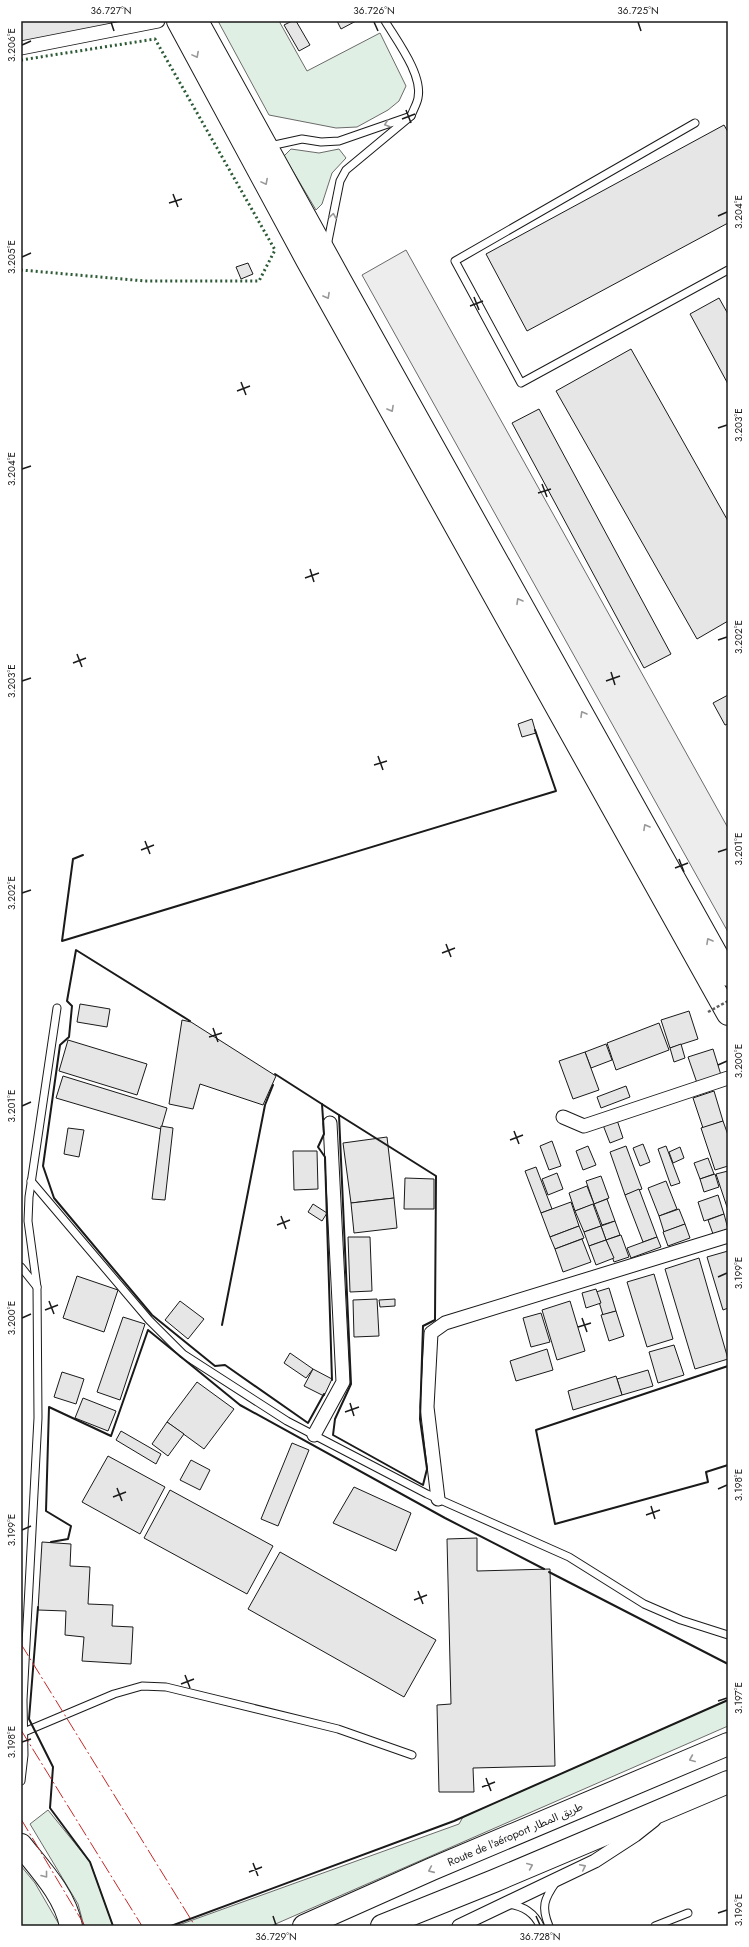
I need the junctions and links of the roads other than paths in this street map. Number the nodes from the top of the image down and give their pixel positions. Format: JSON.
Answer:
{"nodes":[{"id":1,"x":158,"y":21,"type":"edge"},
{"id":2,"x":178,"y":21,"type":"edge"},
{"id":3,"x":197,"y":21,"type":"edge"},
{"id":4,"x":386,"y":21,"type":"edge"},
{"id":5,"x":21,"y":48,"type":"edge"},
{"id":6,"x":411,"y":116,"type":"junction"},
{"id":7,"x":695,"y":123,"type":"dead end"},
{"id":8,"x":258,"y":151,"type":"junction"},
{"id":9,"x":325,"y":254,"type":"junction"},
{"id":10,"x":728,"y":270,"type":"edge"},
{"id":11,"x":728,"y":975,"type":"edge"},
{"id":12,"x":57,"y":1008,"type":"dead end"},
{"id":13,"x":718,"y":1013,"type":"edge"},
{"id":14,"x":728,"y":1078,"type":"edge"},
{"id":15,"x":564,"y":1117,"type":"dead end"},
{"id":16,"x":330,"y":1123,"type":"dead end"},
{"id":17,"x":31,"y":1181,"type":"junction"},
{"id":18,"x":728,"y":1236,"type":"edge"},
{"id":19,"x":21,"y":1267,"type":"edge"},
{"id":20,"x":37,"y":1287,"type":"junction"},
{"id":21,"x":314,"y":1435,"type":"junction"},
{"id":22,"x":438,"y":1499,"type":"junction"},
{"id":23,"x":728,"y":1635,"type":"edge"},
{"id":24,"x":24,"y":1732,"type":"junction"},
{"id":25,"x":728,"y":1744,"type":"edge"},
{"id":26,"x":412,"y":1755,"type":"dead end"},
{"id":27,"x":21,"y":1780,"type":"edge"},
{"id":28,"x":728,"y":1782,"type":"edge"},
{"id":29,"x":668,"y":1809,"type":"junction"},
{"id":30,"x":21,"y":1845,"type":"edge"},
{"id":31,"x":558,"y":1879,"type":"junction"},
{"id":32,"x":494,"y":1881,"type":"junction"},
{"id":33,"x":504,"y":1904,"type":"junction"},
{"id":34,"x":688,"y":1913,"type":"dead end"},
{"id":35,"x":71,"y":1926,"type":"edge"},
{"id":36,"x":304,"y":1926,"type":"edge"},
{"id":37,"x":382,"y":1926,"type":"edge"},
{"id":38,"x":411,"y":1926,"type":"edge"},
{"id":39,"x":459,"y":1926,"type":"edge"},
{"id":40,"x":540,"y":1926,"type":"edge"},
{"id":41,"x":549,"y":1926,"type":"edge"},
{"id":42,"x":655,"y":1926,"type":"edge"}],
"edges":[{"from":1,"to":5,"type":"street"},
{"from":2,"to":8,"type":"highway","one_way":true},
{"from":3,"to":8,"type":"highway"},
{"from":4,"to":6,"type":"lane"},
{"from":6,"to":8,"type":"lane","one_way":true},
{"from":9,"to":6,"type":"lane","one_way":true},
{"from":7,"to":10,"type":"lane"},
{"from":8,"to":9,"type":"highway"},
{"from":8,"to":13,"type":"highway","one_way":true},
{"from":11,"to":9,"type":"highway","one_way":true},
{"from":12,"to":17,"type":"lane"},
{"from":14,"to":15,"type":"street"},
{"from":16,"to":21,"type":"street"},
{"from":17,"to":20,"type":"lane"},
{"from":17,"to":21,"type":"lane"},
{"from":18,"to":22,"type":"street"},
{"from":19,"to":20,"type":"lane"},
{"from":20,"to":24,"type":"lane"},
{"from":21,"to":22,"type":"lane"},
{"from":22,"to":23,"type":"lane"},
{"from":24,"to":26,"type":"lane"},
{"from":24,"to":27,"type":"lane"},
{"from":25,"to":36,"type":"highway","name":"Route de l'aéroport طريق المطار","one_way":true},
{"from":28,"to":29,"type":"highway"},
{"from":31,"to":29,"type":"street","one_way":true},
{"from":32,"to":29,"type":"highway","one_way":true},
{"from":30,"to":35,"type":"highway","one_way":true},
{"from":31,"to":33,"type":"street"},
{"from":31,"to":41,"type":"lane"},
{"from":32,"to":37,"type":"highway"},
{"from":32,"to":38,"type":"highway"},
{"from":33,"to":39,"type":"street"},
{"from":33,"to":40,"type":"lane"},
{"from":34,"to":42,"type":"lane"}]}
